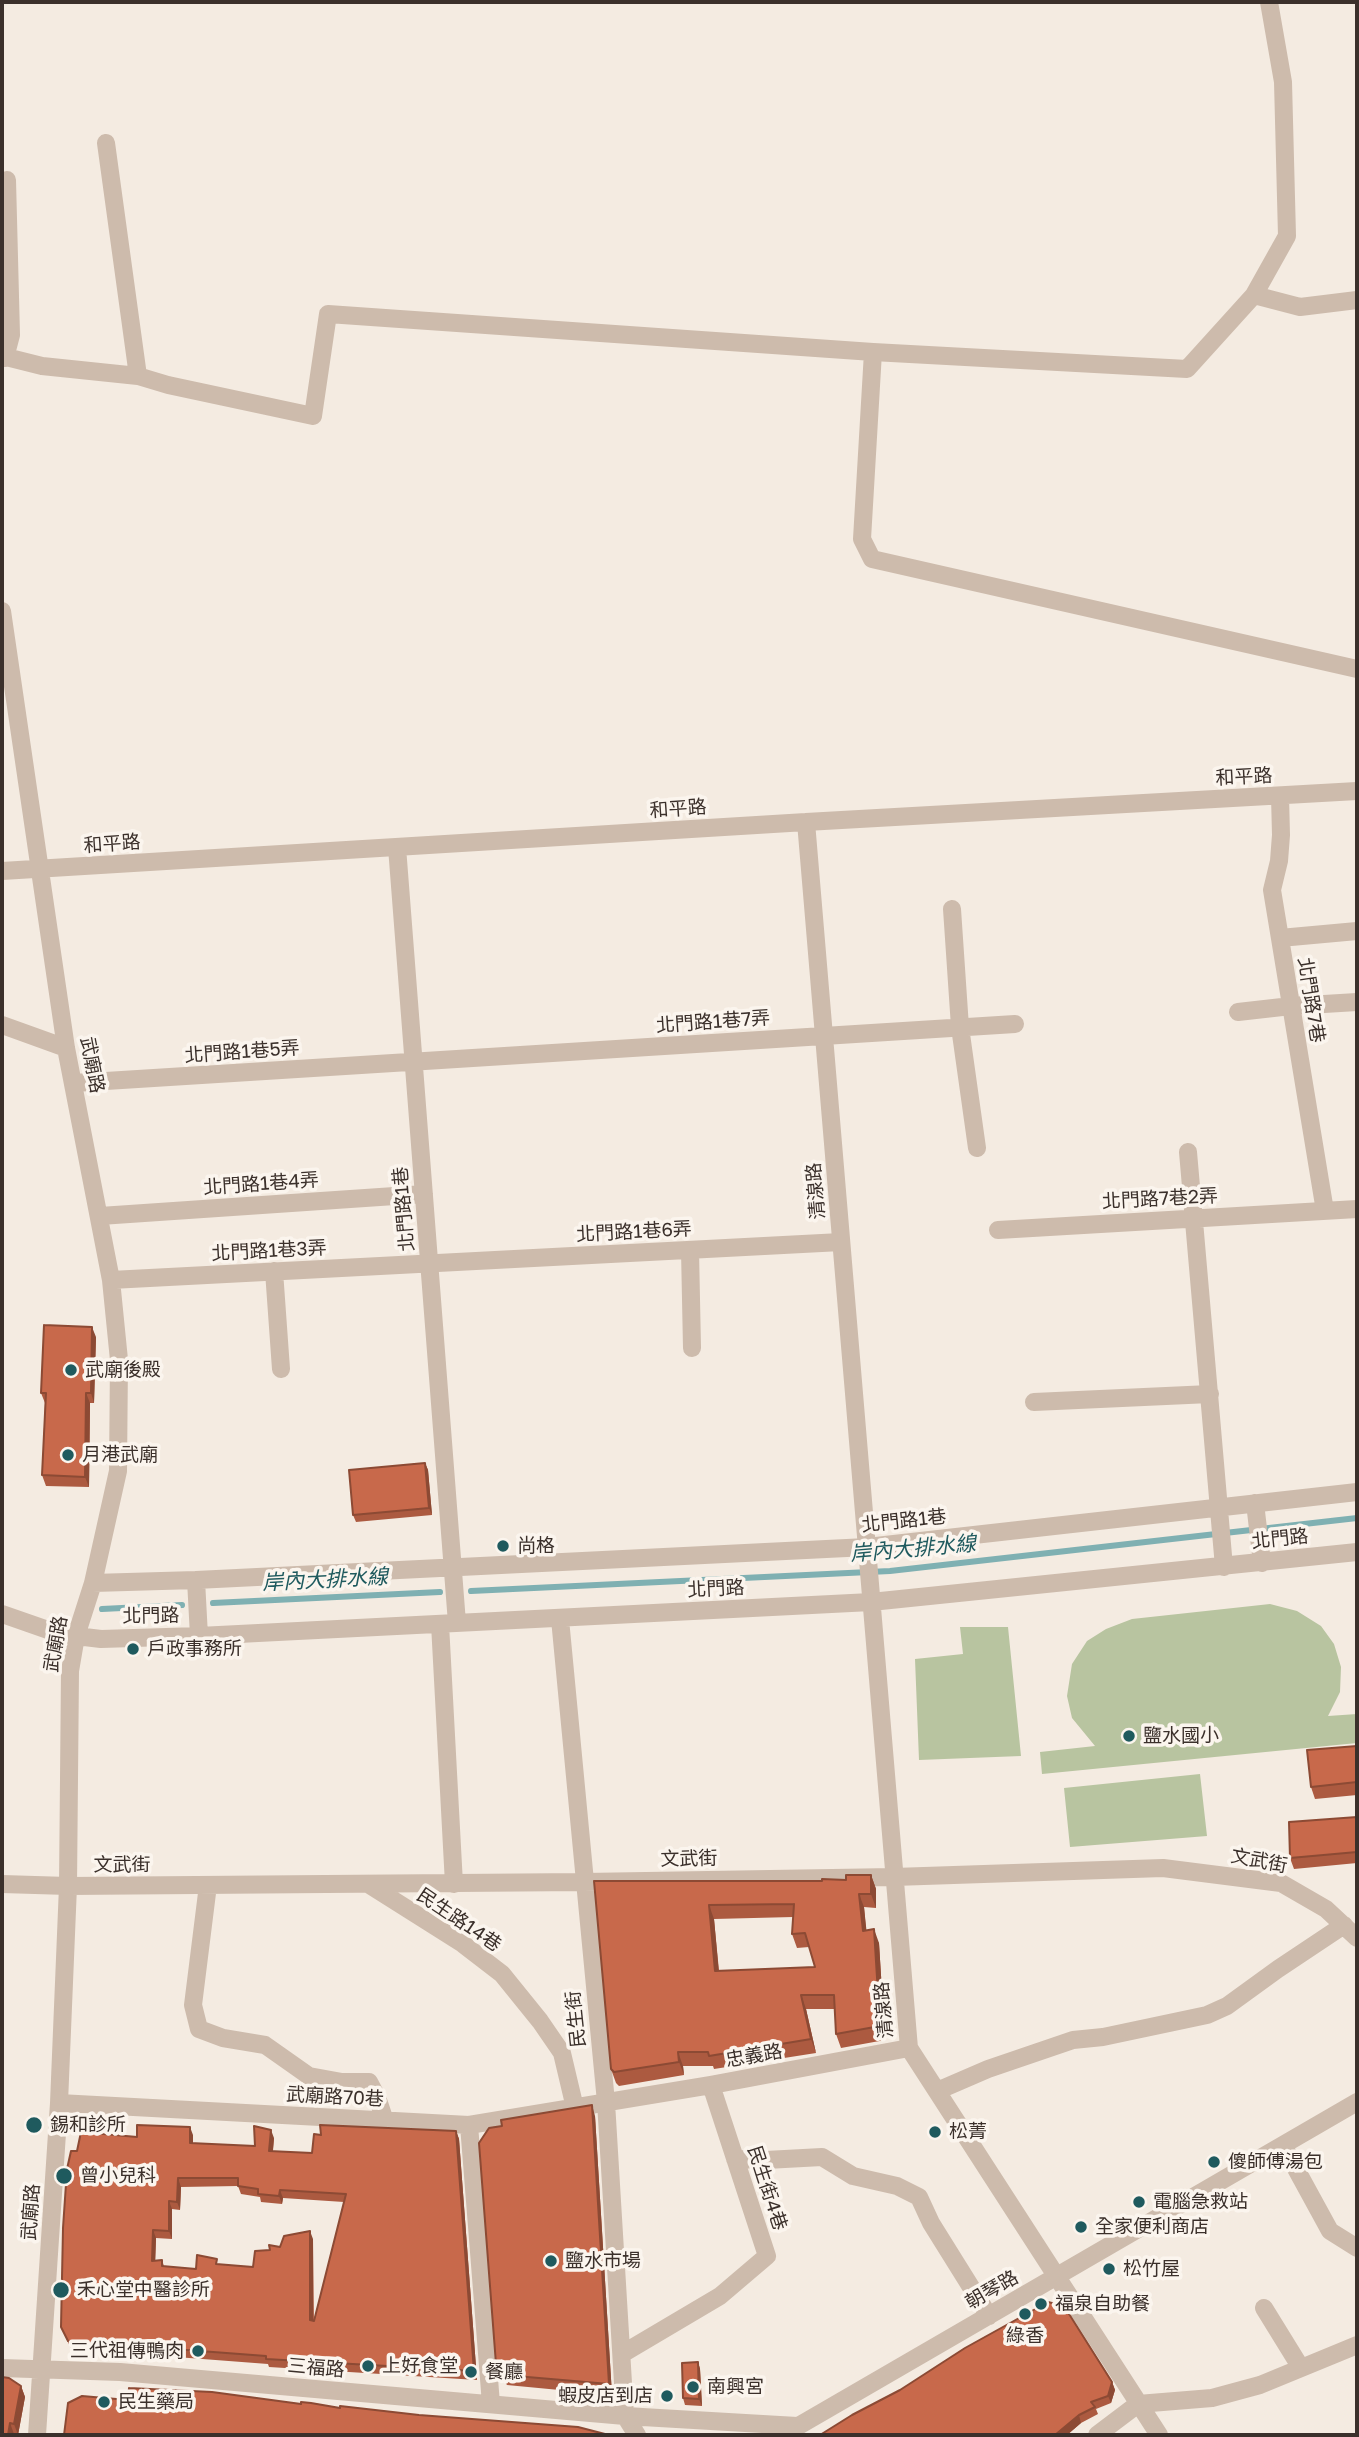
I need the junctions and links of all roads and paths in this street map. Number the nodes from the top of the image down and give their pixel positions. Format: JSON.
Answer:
{"nodes":[{"id":1,"x":1269,"y":2,"type":"edge"},
{"id":2,"x":106,"y":143,"type":"dead end"},
{"id":3,"x":7,"y":180,"type":"dead end"},
{"id":4,"x":1254,"y":295,"type":"junction"},
{"id":5,"x":1357,"y":300,"type":"edge"},
{"id":6,"x":873,"y":352,"type":"junction"},
{"id":7,"x":4,"y":357,"type":"edge"},
{"id":8,"x":138,"y":376,"type":"junction"},
{"id":9,"x":2,"y":611,"type":"edge"},
{"id":10,"x":4,"y":643,"type":"edge"},
{"id":11,"x":1357,"y":668,"type":"edge"},
{"id":12,"x":1357,"y":791,"type":"edge"},
{"id":13,"x":1280,"y":796,"type":"junction"},
{"id":14,"x":806,"y":822,"type":"junction"},
{"id":15,"x":397,"y":847,"type":"junction"},
{"id":16,"x":40,"y":870,"type":"junction"},
{"id":17,"x":2,"y":871,"type":"edge"},
{"id":18,"x":952,"y":909,"type":"dead end"},
{"id":19,"x":1357,"y":932,"type":"edge"},
{"id":20,"x":1280,"y":938,"type":"junction"},
{"id":21,"x":1357,"y":1002,"type":"edge"},
{"id":22,"x":1291,"y":1006,"type":"junction"},
{"id":23,"x":1238,"y":1013,"type":"dead end"},
{"id":24,"x":1015,"y":1024,"type":"dead end"},
{"id":25,"x":2,"y":1025,"type":"edge"},
{"id":26,"x":960,"y":1027,"type":"junction"},
{"id":27,"x":824,"y":1035,"type":"junction"},
{"id":28,"x":66,"y":1048,"type":"junction"},
{"id":29,"x":414,"y":1062,"type":"junction"},
{"id":30,"x":74,"y":1083,"type":"junction"},
{"id":31,"x":977,"y":1148,"type":"dead end"},
{"id":32,"x":1188,"y":1153,"type":"dead end"},
{"id":33,"x":424,"y":1194,"type":"junction"},
{"id":34,"x":1357,"y":1209,"type":"edge"},
{"id":35,"x":1325,"y":1211,"type":"junction"},
{"id":36,"x":100,"y":1216,"type":"junction"},
{"id":37,"x":1194,"y":1218,"type":"junction"},
{"id":38,"x":998,"y":1230,"type":"dead end"},
{"id":39,"x":841,"y":1242,"type":"junction"},
{"id":40,"x":690,"y":1250,"type":"junction"},
{"id":41,"x":430,"y":1264,"type":"junction"},
{"id":42,"x":274,"y":1271,"type":"junction"},
{"id":43,"x":111,"y":1280,"type":"junction"},
{"id":44,"x":692,"y":1348,"type":"dead end"},
{"id":45,"x":281,"y":1369,"type":"dead end"},
{"id":46,"x":1210,"y":1394,"type":"junction"},
{"id":47,"x":1034,"y":1402,"type":"dead end"},
{"id":48,"x":1357,"y":1492,"type":"edge"},
{"id":49,"x":1256,"y":1510,"type":"junction"},
{"id":50,"x":1219,"y":1514,"type":"junction"},
{"id":51,"x":868,"y":1552,"type":"junction"},
{"id":52,"x":1357,"y":1552,"type":"edge"},
{"id":53,"x":1262,"y":1563,"type":"junction"},
{"id":54,"x":454,"y":1567,"type":"junction"},
{"id":55,"x":1224,"y":1567,"type":"junction"},
{"id":56,"x":196,"y":1580,"type":"junction"},
{"id":57,"x":93,"y":1583,"type":"junction"},
{"id":58,"x":871,"y":1595,"type":"junction"},
{"id":59,"x":2,"y":1614,"type":"edge"},
{"id":60,"x":560,"y":1619,"type":"junction"},
{"id":61,"x":449,"y":1623,"type":"junction"},
{"id":62,"x":76,"y":1636,"type":"junction"},
{"id":63,"x":199,"y":1636,"type":"junction"},
{"id":64,"x":894,"y":1877,"type":"junction"},
{"id":65,"x":584,"y":1882,"type":"junction"},
{"id":66,"x":2,"y":1884,"type":"edge"},
{"id":67,"x":368,"y":1884,"type":"junction"},
{"id":68,"x":454,"y":1884,"type":"junction"},
{"id":69,"x":208,"y":1885,"type":"junction"},
{"id":70,"x":68,"y":1886,"type":"junction"},
{"id":71,"x":1344,"y":1925,"type":"junction"},
{"id":72,"x":1357,"y":1938,"type":"edge"},
{"id":73,"x":909,"y":2048,"type":"junction"},
{"id":74,"x":711,"y":2085,"type":"junction"},
{"id":75,"x":937,"y":2091,"type":"junction"},
{"id":76,"x":606,"y":2102,"type":"junction"},
{"id":77,"x":1357,"y":2102,"type":"edge"},
{"id":78,"x":59,"y":2103,"type":"junction"},
{"id":79,"x":575,"y":2108,"type":"junction"},
{"id":80,"x":384,"y":2121,"type":"junction"},
{"id":81,"x":469,"y":2125,"type":"junction"},
{"id":82,"x":1283,"y":2145,"type":"junction"},
{"id":83,"x":735,"y":2159,"type":"junction"},
{"id":84,"x":1357,"y":2248,"type":"edge"},
{"id":85,"x":1056,"y":2277,"type":"junction"},
{"id":86,"x":1264,"y":2308,"type":"dead end"},
{"id":87,"x":989,"y":2316,"type":"junction"},
{"id":88,"x":1357,"y":2345,"type":"edge"},
{"id":89,"x":622,"y":2354,"type":"junction"},
{"id":90,"x":2,"y":2368,"type":"edge"},
{"id":91,"x":1301,"y":2368,"type":"junction"},
{"id":92,"x":42,"y":2369,"type":"junction"},
{"id":93,"x":491,"y":2404,"type":"junction"},
{"id":94,"x":1138,"y":2404,"type":"junction"},
{"id":95,"x":625,"y":2416,"type":"junction"},
{"id":96,"x":790,"y":2431,"type":"edge"},
{"id":97,"x":37,"y":2435,"type":"edge"},
{"id":98,"x":637,"y":2435,"type":"edge"},
{"id":99,"x":1097,"y":2435,"type":"edge"},
{"id":100,"x":1159,"y":2435,"type":"edge"}],
"edges":[{"from":1,"to":4,"type":"street"},
{"from":2,"to":8,"type":"street"},
{"from":3,"to":7,"type":"street"},
{"from":4,"to":5,"type":"street"},
{"from":4,"to":6,"type":"street"},
{"from":6,"to":8,"type":"street"},
{"from":6,"to":11,"type":"street"},
{"from":7,"to":8,"type":"street"},
{"from":9,"to":10,"type":"street","name":"武廟路"},
{"from":10,"to":16,"type":"street","name":"武廟路"},
{"from":12,"to":13,"type":"street","name":"和平路"},
{"from":13,"to":14,"type":"street","name":"和平路"},
{"from":13,"to":20,"type":"street","name":"北門路7巷"},
{"from":14,"to":15,"type":"street","name":"和平路"},
{"from":14,"to":27,"type":"street","name":"清湶路"},
{"from":15,"to":16,"type":"street","name":"和平路"},
{"from":15,"to":29,"type":"street","name":"北門路1巷"},
{"from":16,"to":17,"type":"street","name":"和平路"},
{"from":16,"to":28,"type":"street","name":"武廟路"},
{"from":18,"to":26,"type":"street"},
{"from":19,"to":20,"type":"street"},
{"from":20,"to":22,"type":"street","name":"北門路7巷"},
{"from":21,"to":22,"type":"street"},
{"from":22,"to":23,"type":"street"},
{"from":22,"to":35,"type":"street","name":"北門路7巷"},
{"from":24,"to":26,"type":"street","name":"北門路1巷7弄"},
{"from":25,"to":28,"type":"street"},
{"from":26,"to":27,"type":"street","name":"北門路1巷7弄"},
{"from":26,"to":31,"type":"street"},
{"from":27,"to":29,"type":"street","name":"北門路1巷7弄"},
{"from":27,"to":39,"type":"street","name":"清湶路"},
{"from":28,"to":30,"type":"street","name":"武廟路"},
{"from":29,"to":30,"type":"street","name":"北門路1巷5弄"},
{"from":29,"to":33,"type":"street","name":"北門路1巷"},
{"from":30,"to":36,"type":"street","name":"武廟路"},
{"from":32,"to":37,"type":"street"},
{"from":33,"to":36,"type":"street","name":"北門路1巷4弄"},
{"from":33,"to":41,"type":"street","name":"北門路1巷"},
{"from":34,"to":35,"type":"street","name":"北門路7巷2弄"},
{"from":35,"to":37,"type":"street","name":"北門路7巷2弄"},
{"from":36,"to":43,"type":"street","name":"武廟路"},
{"from":37,"to":38,"type":"street","name":"北門路7巷2弄"},
{"from":37,"to":46,"type":"street"},
{"from":39,"to":40,"type":"street","name":"北門路1巷6弄"},
{"from":39,"to":51,"type":"street","name":"清湶路"},
{"from":40,"to":41,"type":"street","name":"北門路1巷6弄"},
{"from":40,"to":44,"type":"street"},
{"from":41,"to":42,"type":"street","name":"北門路1巷3弄"},
{"from":41,"to":54,"type":"street","name":"北門路1巷"},
{"from":42,"to":43,"type":"street","name":"北門路1巷3弄"},
{"from":42,"to":45,"type":"street"},
{"from":43,"to":57,"type":"street","name":"武廟路"},
{"from":46,"to":47,"type":"street"},
{"from":46,"to":50,"type":"street"},
{"from":48,"to":49,"type":"street","name":"北門路1巷"},
{"from":49,"to":50,"type":"street","name":"北門路1巷"},
{"from":49,"to":53,"type":"street"},
{"from":50,"to":51,"type":"street","name":"北門路1巷"},
{"from":50,"to":55,"type":"street"},
{"from":51,"to":54,"type":"street","name":"北門路1巷"},
{"from":51,"to":58,"type":"street","name":"清湶路"},
{"from":52,"to":53,"type":"street","name":"北門路"},
{"from":53,"to":55,"type":"street","name":"北門路"},
{"from":54,"to":56,"type":"street","name":"北門路1巷"},
{"from":54,"to":61,"type":"street","name":"北門路1巷"},
{"from":55,"to":58,"type":"street","name":"北門路"},
{"from":56,"to":57,"type":"street","name":"北門路1巷"},
{"from":56,"to":63,"type":"street"},
{"from":57,"to":62,"type":"street","name":"武廟路"},
{"from":58,"to":60,"type":"street","name":"北門路"},
{"from":58,"to":64,"type":"street","name":"清湶路"},
{"from":59,"to":62,"type":"street","name":"北門路"},
{"from":60,"to":61,"type":"street","name":"北門路"},
{"from":60,"to":65,"type":"street","name":"民生街"},
{"from":61,"to":63,"type":"street","name":"北門路"},
{"from":61,"to":68,"type":"street","name":"北門路1巷"},
{"from":62,"to":63,"type":"street","name":"北門路"},
{"from":62,"to":70,"type":"street","name":"武廟路"},
{"from":64,"to":65,"type":"street","name":"文武街"},
{"from":64,"to":71,"type":"street","name":"文武街"},
{"from":64,"to":73,"type":"street","name":"清湶路"},
{"from":65,"to":68,"type":"street","name":"文武街"},
{"from":65,"to":76,"type":"street","name":"民生街"},
{"from":66,"to":70,"type":"street","name":"文武街"},
{"from":67,"to":68,"type":"street","name":"文武街"},
{"from":67,"to":69,"type":"street","name":"文武街"},
{"from":67,"to":79,"type":"street","name":"民生路14巷"},
{"from":69,"to":70,"type":"street","name":"文武街"},
{"from":69,"to":80,"type":"street"},
{"from":70,"to":78,"type":"street","name":"武廟路"},
{"from":71,"to":72,"type":"street","name":"文武街"},
{"from":71,"to":75,"type":"street"},
{"from":73,"to":74,"type":"street","name":"忠義路"},
{"from":73,"to":75,"type":"street","name":"清湶路"},
{"from":74,"to":76,"type":"street","name":"忠義路"},
{"from":74,"to":83,"type":"street","name":"民生街4巷"},
{"from":75,"to":85,"type":"street","name":"清湶路"},
{"from":76,"to":79,"type":"street","name":"武廟路70巷"},
{"from":76,"to":89,"type":"street","name":"民生街"},
{"from":77,"to":82,"type":"street","name":"朝琴路"},
{"from":78,"to":80,"type":"street","name":"武廟路70巷"},
{"from":78,"to":92,"type":"street","name":"武廟路"},
{"from":79,"to":81,"type":"street","name":"武廟路70巷"},
{"from":80,"to":81,"type":"street","name":"武廟路70巷"},
{"from":81,"to":93,"type":"street"},
{"from":82,"to":84,"type":"street"},
{"from":82,"to":85,"type":"street","name":"朝琴路"},
{"from":83,"to":87,"type":"street"},
{"from":83,"to":89,"type":"street","name":"民生街4巷"},
{"from":85,"to":87,"type":"street","name":"朝琴路"},
{"from":85,"to":94,"type":"street","name":"清湶路"},
{"from":86,"to":91,"type":"street"},
{"from":87,"to":96,"type":"street","name":"朝琴路"},
{"from":88,"to":91,"type":"street"},
{"from":89,"to":95,"type":"street","name":"民生街"},
{"from":90,"to":92,"type":"street","name":"三福路"},
{"from":91,"to":94,"type":"street"},
{"from":92,"to":93,"type":"street","name":"三福路"},
{"from":92,"to":97,"type":"street","name":"武廟路"},
{"from":93,"to":95,"type":"street","name":"三福路"},
{"from":94,"to":99,"type":"street"},
{"from":94,"to":100,"type":"street","name":"清湶路"},
{"from":95,"to":96,"type":"street","name":"朝琴路"},
{"from":95,"to":98,"type":"street"}]}
